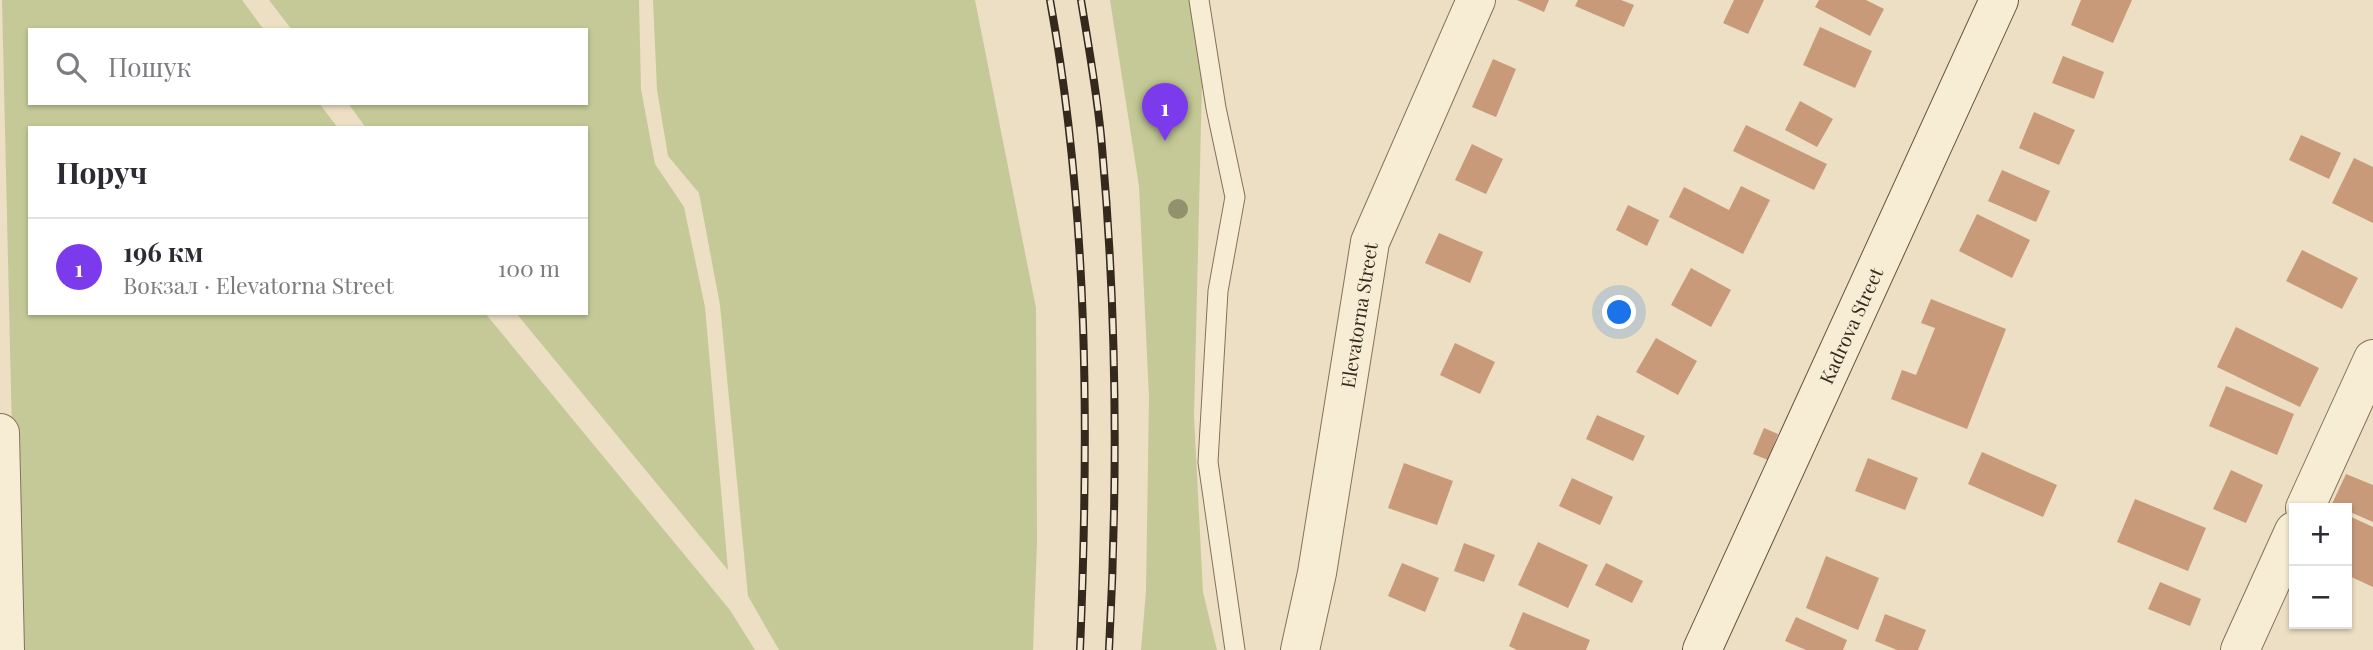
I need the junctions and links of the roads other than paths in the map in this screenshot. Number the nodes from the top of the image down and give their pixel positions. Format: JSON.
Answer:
{"nodes":[{"id":1,"x":1199,"y":0,"type":"edge"},
{"id":2,"x":1476,"y":0,"type":"edge"},
{"id":3,"x":1998,"y":0,"type":"edge"},
{"id":4,"x":2373,"y":359,"type":"edge"},
{"id":5,"x":0,"y":433,"type":"edge"},
{"id":6,"x":2307,"y":503,"type":"edge"},
{"id":7,"x":2289,"y":542,"type":"edge"},
{"id":8,"x":5,"y":650,"type":"edge"},
{"id":9,"x":1236,"y":650,"type":"edge"},
{"id":10,"x":1300,"y":650,"type":"edge"},
{"id":11,"x":1702,"y":650,"type":"edge"},
{"id":12,"x":2240,"y":650,"type":"edge"}],
"edges":[{"from":1,"to":9,"type":"lane"},
{"from":2,"to":10,"type":"street","name":"Elevatorna Street"},
{"from":3,"to":11,"type":"street","name":"Kadrova Street"},
{"from":4,"to":6,"type":"street"},
{"from":5,"to":8,"type":"street"},
{"from":7,"to":12,"type":"street"}]}
